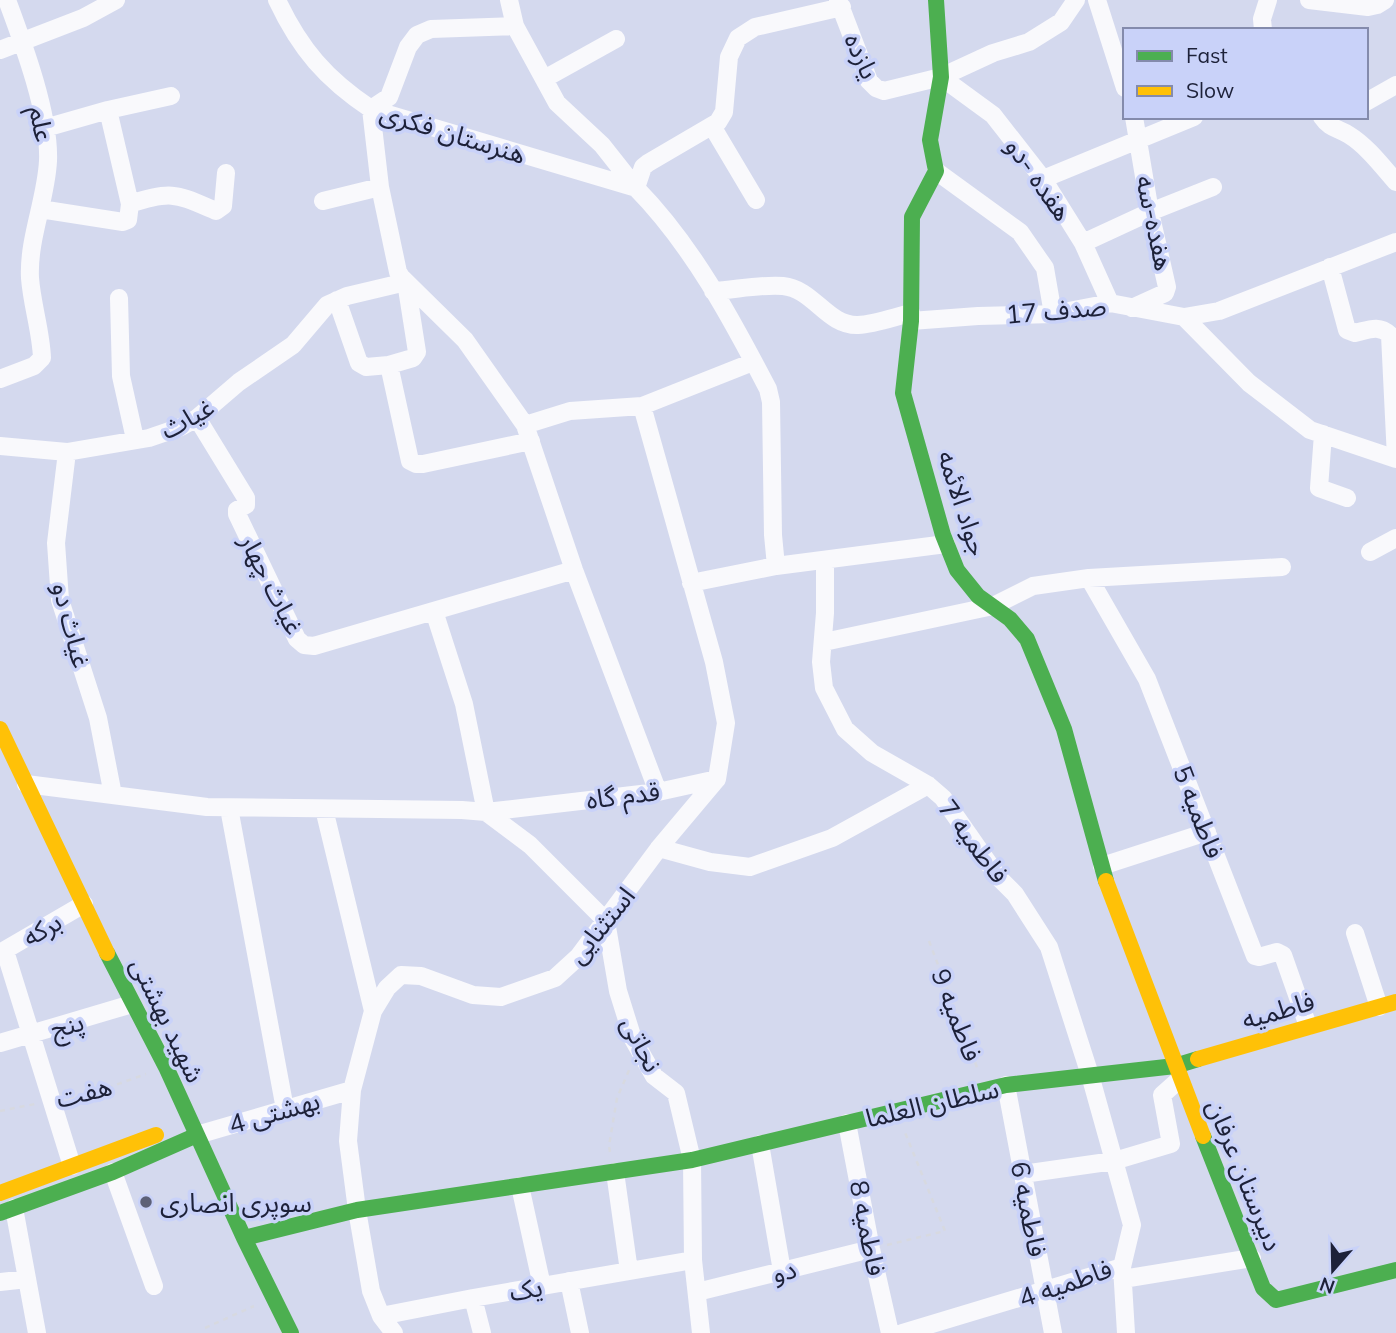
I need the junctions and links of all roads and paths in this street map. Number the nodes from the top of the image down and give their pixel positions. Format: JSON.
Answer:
{"nodes":[{"id":1,"x":7,"y":0,"type":"edge"},
{"id":2,"x":277,"y":0,"type":"edge"},
{"id":3,"x":509,"y":0,"type":"edge"},
{"id":4,"x":936,"y":0,"type":"edge"},
{"id":5,"x":1076,"y":0,"type":"edge"},
{"id":6,"x":1097,"y":0,"type":"edge"},
{"id":7,"x":1268,"y":0,"type":"edge"},
{"id":8,"x":1309,"y":0,"type":"edge"},
{"id":9,"x":1385,"y":0,"type":"edge"},
{"id":10,"x":110,"y":2,"type":"edge"},
{"id":11,"x":840,"y":3,"type":"edge"},
{"id":12,"x":516,"y":26,"type":"junction"},
{"id":13,"x":1263,"y":28,"type":"edge"},
{"id":14,"x":0,"y":33,"type":"edge"},
{"id":15,"x":616,"y":39,"type":"dead end"},
{"id":16,"x":23,"y":40,"type":"junction"},
{"id":17,"x":0,"y":50,"type":"edge"},
{"id":18,"x":942,"y":78,"type":"junction"},
{"id":19,"x":544,"y":79,"type":"junction"},
{"id":20,"x":1123,"y":82,"type":"edge"},
{"id":21,"x":1396,"y":85,"type":"edge"},
{"id":22,"x":172,"y":96,"type":"dead end"},
{"id":23,"x":1368,"y":101,"type":"edge"},
{"id":24,"x":371,"y":109,"type":"junction"},
{"id":25,"x":108,"y":110,"type":"junction"},
{"id":26,"x":1134,"y":119,"type":"edge"},
{"id":27,"x":1189,"y":119,"type":"edge"},
{"id":28,"x":1333,"y":121,"type":"edge"},
{"id":29,"x":712,"y":125,"type":"junction"},
{"id":30,"x":45,"y":128,"type":"junction"},
{"id":31,"x":1138,"y":139,"type":"junction"},
{"id":32,"x":936,"y":171,"type":"junction"},
{"id":33,"x":226,"y":173,"type":"dead end"},
{"id":34,"x":1043,"y":179,"type":"junction"},
{"id":35,"x":1396,"y":182,"type":"edge"},
{"id":36,"x":380,"y":187,"type":"junction"},
{"id":37,"x":1213,"y":187,"type":"dead end"},
{"id":38,"x":636,"y":188,"type":"junction"},
{"id":39,"x":756,"y":200,"type":"dead end"},
{"id":40,"x":323,"y":201,"type":"dead end"},
{"id":41,"x":130,"y":204,"type":"junction"},
{"id":42,"x":40,"y":209,"type":"junction"},
{"id":43,"x":1150,"y":212,"type":"junction"},
{"id":44,"x":1396,"y":242,"type":"edge"},
{"id":45,"x":1083,"y":243,"type":"junction"},
{"id":46,"x":1330,"y":267,"type":"junction"},
{"id":47,"x":407,"y":282,"type":"junction"},
{"id":48,"x":713,"y":291,"type":"junction"},
{"id":49,"x":119,"y":298,"type":"dead end"},
{"id":50,"x":337,"y":300,"type":"junction"},
{"id":51,"x":1110,"y":303,"type":"junction"},
{"id":52,"x":1132,"y":308,"type":"junction"},
{"id":53,"x":1053,"y":314,"type":"junction"},
{"id":54,"x":911,"y":317,"type":"junction"},
{"id":55,"x":1184,"y":317,"type":"junction"},
{"id":56,"x":753,"y":362,"type":"junction"},
{"id":57,"x":389,"y":365,"type":"junction"},
{"id":58,"x":0,"y":379,"type":"edge"},
{"id":59,"x":642,"y":406,"type":"junction"},
{"id":60,"x":197,"y":418,"type":"junction"},
{"id":61,"x":528,"y":433,"type":"junction"},
{"id":62,"x":1324,"y":434,"type":"junction"},
{"id":63,"x":135,"y":439,"type":"junction"},
{"id":64,"x":0,"y":446,"type":"edge"},
{"id":65,"x":67,"y":452,"type":"junction"},
{"id":66,"x":1396,"y":458,"type":"edge"},
{"id":67,"x":1347,"y":498,"type":"dead end"},
{"id":68,"x":1396,"y":538,"type":"edge"},
{"id":69,"x":946,"y":544,"type":"junction"},
{"id":70,"x":1370,"y":552,"type":"dead end"},
{"id":71,"x":825,"y":560,"type":"junction"},
{"id":72,"x":776,"y":566,"type":"junction"},
{"id":73,"x":1282,"y":567,"type":"dead end"},
{"id":74,"x":573,"y":570,"type":"junction"},
{"id":75,"x":1089,"y":578,"type":"junction"},
{"id":76,"x":691,"y":583,"type":"junction"},
{"id":77,"x":993,"y":606,"type":"junction"},
{"id":78,"x":435,"y":611,"type":"junction"},
{"id":79,"x":824,"y":642,"type":"junction"},
{"id":80,"x":0,"y":729,"type":"edge"},
{"id":81,"x":7,"y":763,"type":"edge"},
{"id":82,"x":717,"y":779,"type":"junction"},
{"id":83,"x":26,"y":784,"type":"junction"},
{"id":84,"x":928,"y":785,"type":"junction"},
{"id":85,"x":658,"y":792,"type":"junction"},
{"id":86,"x":113,"y":795,"type":"junction"},
{"id":87,"x":229,"y":807,"type":"junction"},
{"id":88,"x":324,"y":808,"type":"junction"},
{"id":89,"x":485,"y":812,"type":"junction"},
{"id":90,"x":1207,"y":832,"type":"junction"},
{"id":91,"x":659,"y":848,"type":"junction"},
{"id":92,"x":1102,"y":866,"type":"junction"},
{"id":93,"x":85,"y":904,"type":"junction"},
{"id":94,"x":606,"y":921,"type":"junction"},
{"id":95,"x":1355,"y":933,"type":"dead end"},
{"id":96,"x":929,"y":941,"type":"dead end"},
{"id":97,"x":2,"y":952,"type":"edge"},
{"id":98,"x":132,"y":1004,"type":"junction"},
{"id":99,"x":1387,"y":1004,"type":"edge"},
{"id":100,"x":373,"y":1011,"type":"junction"},
{"id":101,"x":1308,"y":1026,"type":"junction"},
{"id":102,"x":32,"y":1034,"type":"junction"},
{"id":103,"x":0,"y":1043,"type":"edge"},
{"id":104,"x":638,"y":1049,"type":"junction"},
{"id":105,"x":166,"y":1067,"type":"junction"},
{"id":106,"x":1178,"y":1073,"type":"junction"},
{"id":107,"x":1090,"y":1075,"type":"junction"},
{"id":108,"x":1006,"y":1085,"type":"junction"},
{"id":109,"x":352,"y":1090,"type":"junction"},
{"id":110,"x":985,"y":1090,"type":"junction"},
{"id":111,"x":52,"y":1101,"type":"junction"},
{"id":112,"x":285,"y":1109,"type":"junction"},
{"id":113,"x":0,"y":1111,"type":"edge"},
{"id":114,"x":896,"y":1111,"type":"junction"},
{"id":115,"x":847,"y":1123,"type":"junction"},
{"id":116,"x":193,"y":1128,"type":"junction"},
{"id":117,"x":760,"y":1144,"type":"junction"},
{"id":118,"x":692,"y":1160,"type":"junction"},
{"id":119,"x":1114,"y":1161,"type":"junction"},
{"id":120,"x":72,"y":1166,"type":"junction"},
{"id":121,"x":113,"y":1171,"type":"junction"},
{"id":122,"x":615,"y":1172,"type":"junction"},
{"id":123,"x":1023,"y":1174,"type":"junction"},
{"id":124,"x":520,"y":1186,"type":"junction"},
{"id":125,"x":4,"y":1191,"type":"edge"},
{"id":126,"x":7,"y":1210,"type":"edge"},
{"id":127,"x":357,"y":1210,"type":"junction"},
{"id":128,"x":244,"y":1238,"type":"junction"},
{"id":129,"x":871,"y":1249,"type":"junction"},
{"id":130,"x":1252,"y":1258,"type":"junction"},
{"id":131,"x":692,"y":1260,"type":"junction"},
{"id":132,"x":1396,"y":1270,"type":"edge"},
{"id":133,"x":629,"y":1271,"type":"junction"},
{"id":134,"x":782,"y":1271,"type":"junction"},
{"id":135,"x":1122,"y":1273,"type":"junction"},
{"id":136,"x":27,"y":1279,"type":"junction"},
{"id":137,"x":569,"y":1281,"type":"junction"},
{"id":138,"x":0,"y":1282,"type":"edge"},
{"id":139,"x":154,"y":1286,"type":"dead end"},
{"id":140,"x":542,"y":1286,"type":"junction"},
{"id":141,"x":1045,"y":1290,"type":"junction"},
{"id":142,"x":697,"y":1293,"type":"junction"},
{"id":143,"x":273,"y":1297,"type":"junction"},
{"id":144,"x":473,"y":1298,"type":"junction"},
{"id":145,"x":381,"y":1316,"type":"junction"},
{"id":146,"x":205,"y":1328,"type":"dead end"},
{"id":147,"x":37,"y":1333,"type":"edge"},
{"id":148,"x":291,"y":1333,"type":"edge"},
{"id":149,"x":394,"y":1333,"type":"edge"},
{"id":150,"x":482,"y":1333,"type":"edge"},
{"id":151,"x":580,"y":1333,"type":"edge"},
{"id":152,"x":701,"y":1333,"type":"edge"},
{"id":153,"x":890,"y":1333,"type":"edge"},
{"id":154,"x":901,"y":1333,"type":"edge"},
{"id":155,"x":1053,"y":1333,"type":"edge"},
{"id":156,"x":1126,"y":1333,"type":"edge"}],
"edges":[{"from":1,"to":16,"type":"street","name":"علم"},
{"from":2,"to":24,"type":"street","name":"هنرستان فکری"},
{"from":3,"to":12,"type":"street"},
{"from":4,"to":18,"type":"street"},
{"from":5,"to":18,"type":"street"},
{"from":6,"to":20,"type":"street"},
{"from":7,"to":13,"type":"street"},
{"from":8,"to":9,"type":"street"},
{"from":10,"to":16,"type":"street"},
{"from":11,"to":18,"type":"street","name":"یازده"},
{"from":11,"to":29,"type":"street"},
{"from":12,"to":19,"type":"street"},
{"from":12,"to":24,"type":"street"},
{"from":14,"to":16,"type":"street"},
{"from":15,"to":19,"type":"street"},
{"from":16,"to":17,"type":"street"},
{"from":16,"to":30,"type":"street","name":"علم"},
{"from":18,"to":32,"type":"street"},
{"from":18,"to":34,"type":"street","name":"هفده -دو"},
{"from":19,"to":38,"type":"street"},
{"from":21,"to":23,"type":"street"},
{"from":22,"to":25,"type":"street"},
{"from":24,"to":36,"type":"street"},
{"from":24,"to":38,"type":"street","name":"هنرستان فکری"},
{"from":25,"to":30,"type":"street"},
{"from":25,"to":41,"type":"street"},
{"from":26,"to":31,"type":"street","name":"هفده-سه"},
{"from":27,"to":31,"type":"street"},
{"from":28,"to":35,"type":"street"},
{"from":29,"to":38,"type":"street"},
{"from":29,"to":39,"type":"street"},
{"from":30,"to":42,"type":"street","name":"علم"},
{"from":31,"to":34,"type":"street"},
{"from":31,"to":43,"type":"street","name":"هفده-سه"},
{"from":32,"to":53,"type":"street"},
{"from":32,"to":54,"type":"street","name":"جواد الائمه"},
{"from":33,"to":41,"type":"street"},
{"from":34,"to":45,"type":"street","name":"هفده -دو"},
{"from":36,"to":40,"type":"street"},
{"from":36,"to":47,"type":"street"},
{"from":37,"to":43,"type":"street"},
{"from":38,"to":48,"type":"street"},
{"from":41,"to":42,"type":"street"},
{"from":42,"to":58,"type":"street","name":"علم"},
{"from":43,"to":45,"type":"street"},
{"from":43,"to":52,"type":"street","name":"هفده-سه"},
{"from":44,"to":46,"type":"street","name":"صدف 17"},
{"from":45,"to":51,"type":"street","name":"هفده -دو"},
{"from":46,"to":55,"type":"street","name":"صدف 17"},
{"from":46,"to":66,"type":"street"},
{"from":47,"to":50,"type":"street"},
{"from":47,"to":57,"type":"street"},
{"from":47,"to":61,"type":"street"},
{"from":48,"to":54,"type":"street","name":"صدف 17"},
{"from":48,"to":56,"type":"street"},
{"from":49,"to":63,"type":"street"},
{"from":50,"to":57,"type":"street"},
{"from":50,"to":60,"type":"street","name":"غیاث"},
{"from":51,"to":52,"type":"street","name":"صدف 17"},
{"from":51,"to":53,"type":"street","name":"صدف 17"},
{"from":52,"to":55,"type":"street","name":"صدف 17"},
{"from":53,"to":54,"type":"street","name":"صدف 17"},
{"from":54,"to":69,"type":"street","name":"جواد الائمه"},
{"from":55,"to":62,"type":"street"},
{"from":56,"to":59,"type":"street"},
{"from":56,"to":72,"type":"street"},
{"from":57,"to":61,"type":"street"},
{"from":59,"to":61,"type":"street"},
{"from":59,"to":76,"type":"street"},
{"from":60,"to":63,"type":"street","name":"غیاث"},
{"from":60,"to":78,"type":"street","name":"غیاث چهار"},
{"from":61,"to":74,"type":"street"},
{"from":62,"to":66,"type":"street"},
{"from":62,"to":67,"type":"street"},
{"from":63,"to":65,"type":"street","name":"غیاث"},
{"from":64,"to":65,"type":"street","name":"غیاث"},
{"from":65,"to":86,"type":"street","name":"غیاث دو"},
{"from":68,"to":70,"type":"street"},
{"from":69,"to":71,"type":"street"},
{"from":69,"to":77,"type":"street","name":"جواد الائمه"},
{"from":71,"to":72,"type":"street"},
{"from":71,"to":79,"type":"street","name":"فاطمیه 7"},
{"from":72,"to":76,"type":"street"},
{"from":73,"to":75,"type":"street"},
{"from":74,"to":78,"type":"street"},
{"from":74,"to":85,"type":"street"},
{"from":75,"to":77,"type":"street"},
{"from":75,"to":90,"type":"street","name":"فاطمیه 5"},
{"from":76,"to":82,"type":"street"},
{"from":77,"to":79,"type":"street"},
{"from":77,"to":92,"type":"street","name":"جواد الائمه"},
{"from":78,"to":89,"type":"street"},
{"from":79,"to":84,"type":"street","name":"فاطمیه 7"},
{"from":80,"to":81,"type":"street","name":"شهید بهشتی"},
{"from":81,"to":83,"type":"street","name":"شهید بهشتی"},
{"from":82,"to":85,"type":"street","name":"قدم گاه"},
{"from":82,"to":91,"type":"street","name":"استثنایی"},
{"from":83,"to":86,"type":"street","name":"قدم گاه"},
{"from":83,"to":93,"type":"street","name":"شهید بهشتی"},
{"from":84,"to":91,"type":"street"},
{"from":84,"to":107,"type":"street","name":"فاطمیه 7"},
{"from":85,"to":89,"type":"street","name":"قدم گاه"},
{"from":86,"to":87,"type":"street","name":"قدم گاه"},
{"from":87,"to":88,"type":"street","name":"قدم گاه"},
{"from":87,"to":112,"type":"street"},
{"from":88,"to":89,"type":"street","name":"قدم گاه"},
{"from":88,"to":100,"type":"street"},
{"from":89,"to":94,"type":"street"},
{"from":90,"to":92,"type":"street"},
{"from":90,"to":101,"type":"street","name":"فاطمیه 5"},
{"from":91,"to":94,"type":"street","name":"استثنایی"},
{"from":92,"to":106,"type":"street","name":"جواد الائمه"},
{"from":93,"to":97,"type":"street","name":"برکه"},
{"from":93,"to":98,"type":"street","name":"شهید بهشتی"},
{"from":94,"to":100,"type":"street","name":"استثنایی"},
{"from":94,"to":104,"type":"street","name":"نجاتی"},
{"from":95,"to":99,"type":"street"},
{"from":96,"to":110,"type":"path","name":"فاطمیه 9"},
{"from":97,"to":102,"type":"street"},
{"from":98,"to":102,"type":"street","name":"پنج"},
{"from":98,"to":105,"type":"street","name":"شهید بهشتی"},
{"from":99,"to":101,"type":"street","name":"فاطمیه"},
{"from":100,"to":109,"type":"street","name":"استثنایی"},
{"from":101,"to":106,"type":"street","name":"فاطمیه"},
{"from":102,"to":103,"type":"street","name":"پنج"},
{"from":102,"to":111,"type":"street"},
{"from":104,"to":118,"type":"street","name":"نجاتی"},
{"from":104,"to":122,"type":"path"},
{"from":105,"to":111,"type":"path","name":"هفت"},
{"from":105,"to":116,"type":"street","name":"شهید بهشتی"},
{"from":106,"to":107,"type":"street","name":"سلطان العلما"},
{"from":106,"to":119,"type":"street"},
{"from":106,"to":130,"type":"street","name":"دبیرستان عرفان"},
{"from":107,"to":108,"type":"street","name":"سلطان العلما"},
{"from":107,"to":119,"type":"street","name":"فاطمیه 4"},
{"from":108,"to":110,"type":"street","name":"سلطان العلما"},
{"from":108,"to":123,"type":"street","name":"فاطمیه 6"},
{"from":109,"to":112,"type":"street","name":"بهشتی 4"},
{"from":109,"to":127,"type":"street","name":"استثنایی"},
{"from":110,"to":114,"type":"street","name":"سلطان العلما"},
{"from":111,"to":113,"type":"path","name":"هفت"},
{"from":111,"to":120,"type":"street"},
{"from":112,"to":116,"type":"street","name":"بهشتی 4"},
{"from":114,"to":115,"type":"street","name":"سلطان العلما"},
{"from":114,"to":129,"type":"path"},
{"from":115,"to":117,"type":"street","name":"سلطان العلما"},
{"from":115,"to":129,"type":"street","name":"فاطمیه 8"},
{"from":116,"to":120,"type":"street"},
{"from":116,"to":121,"type":"street"},
{"from":116,"to":128,"type":"street","name":"شهید بهشتی"},
{"from":117,"to":118,"type":"street","name":"سلطان العلما"},
{"from":117,"to":134,"type":"street"},
{"from":118,"to":122,"type":"street","name":"سلطان العلما"},
{"from":118,"to":131,"type":"street"},
{"from":119,"to":123,"type":"street"},
{"from":119,"to":135,"type":"street","name":"فاطمیه 4"},
{"from":120,"to":125,"type":"street"},
{"from":121,"to":126,"type":"street"},
{"from":121,"to":139,"type":"street"},
{"from":122,"to":124,"type":"street","name":"سلطان العلما"},
{"from":122,"to":133,"type":"street"},
{"from":123,"to":141,"type":"street","name":"فاطمیه 6"},
{"from":124,"to":127,"type":"street","name":"سلطان العلما"},
{"from":124,"to":140,"type":"street"},
{"from":125,"to":126,"type":"street"},
{"from":126,"to":136,"type":"street"},
{"from":127,"to":128,"type":"street","name":"سلطان العلما"},
{"from":127,"to":145,"type":"street","name":"استثنایی"},
{"from":128,"to":143,"type":"street","name":"شهید بهشتی"},
{"from":129,"to":134,"type":"street","name":"دو"},
{"from":129,"to":153,"type":"street","name":"فاطمیه 8"},
{"from":130,"to":132,"type":"street","name":"دبیرستان عرفان"},
{"from":130,"to":135,"type":"street"},
{"from":131,"to":133,"type":"street","name":"یک"},
{"from":131,"to":142,"type":"street"},
{"from":133,"to":137,"type":"street","name":"یک"},
{"from":134,"to":142,"type":"street","name":"دو"},
{"from":135,"to":141,"type":"street","name":"فاطمیه 4"},
{"from":135,"to":156,"type":"street"},
{"from":136,"to":138,"type":"street"},
{"from":136,"to":147,"type":"street"},
{"from":137,"to":140,"type":"street","name":"یک"},
{"from":137,"to":151,"type":"street"},
{"from":140,"to":144,"type":"street","name":"یک"},
{"from":141,"to":154,"type":"street","name":"فاطمیه 4"},
{"from":141,"to":155,"type":"street","name":"فاطمیه 6"},
{"from":142,"to":152,"type":"street"},
{"from":143,"to":146,"type":"path"},
{"from":143,"to":148,"type":"street","name":"شهید بهشتی"},
{"from":144,"to":145,"type":"street","name":"یک"},
{"from":144,"to":150,"type":"street"},
{"from":145,"to":149,"type":"street"}]}
